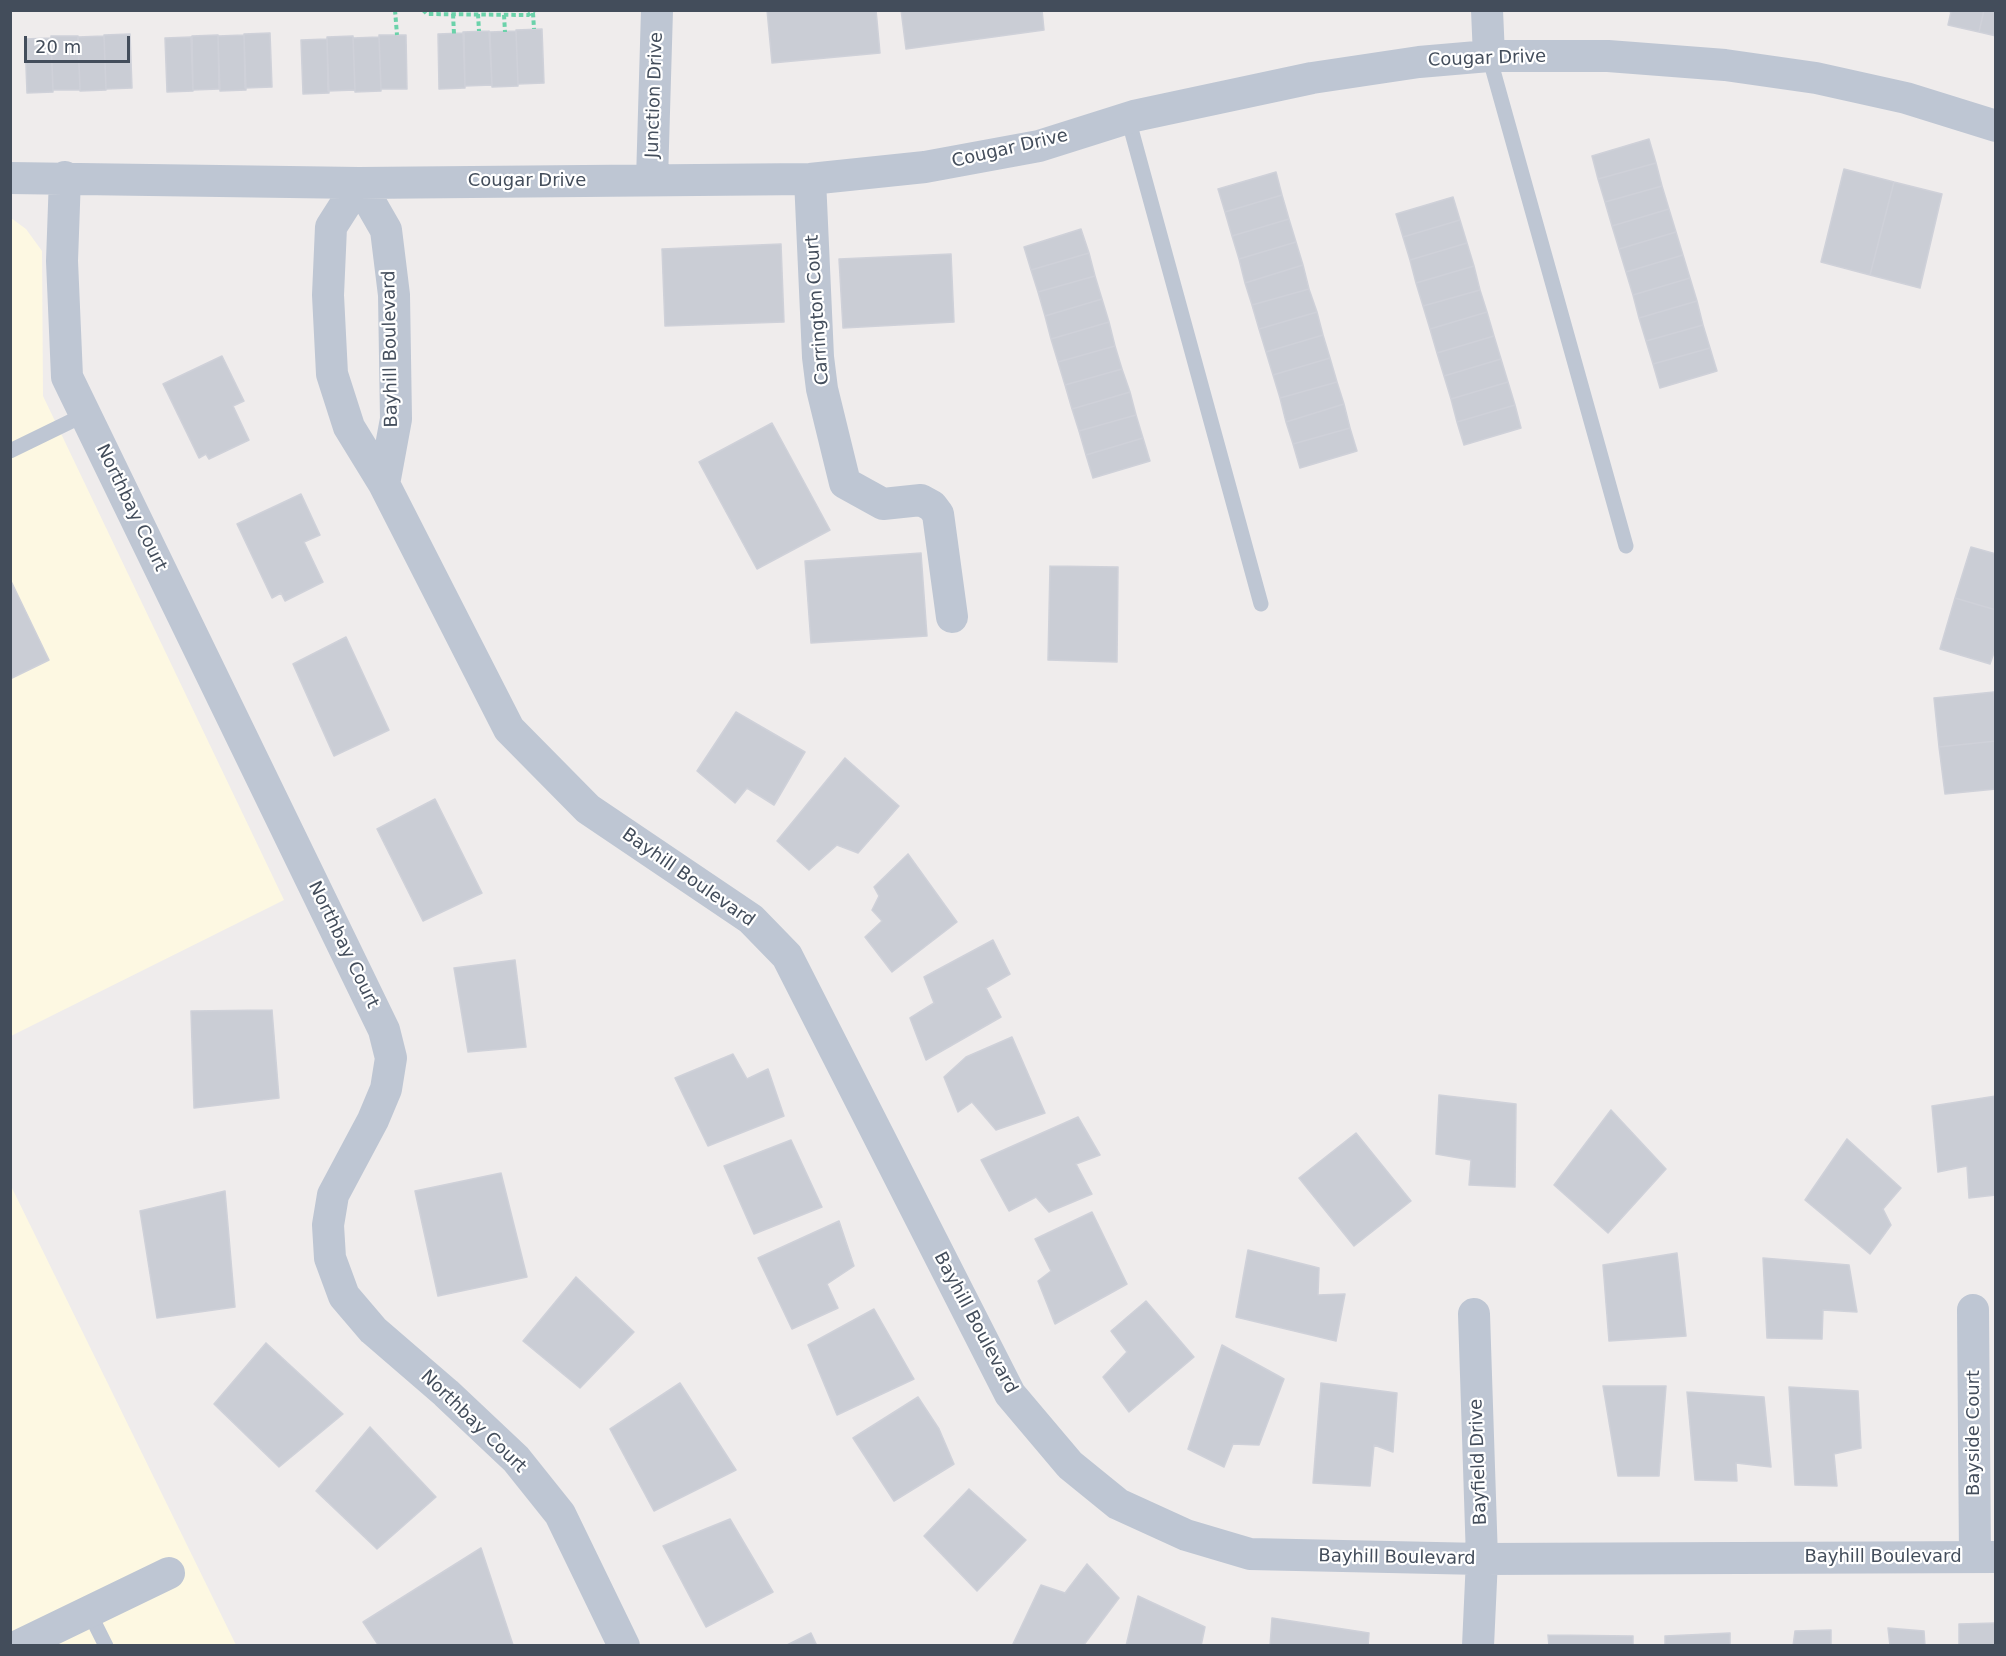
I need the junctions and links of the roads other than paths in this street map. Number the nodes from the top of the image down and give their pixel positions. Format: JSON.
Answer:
{"nodes":[{"id":1,"x":657,"y":10,"type":"edge"},
{"id":2,"x":1487,"y":10,"type":"edge"},
{"id":3,"x":1488,"y":56,"type":"junction"},
{"id":4,"x":1128,"y":118,"type":"junction"},
{"id":5,"x":1995,"y":126,"type":"edge"},
{"id":6,"x":10,"y":177,"type":"edge"},
{"id":7,"x":64,"y":177,"type":"junction"},
{"id":8,"x":810,"y":179,"type":"junction"},
{"id":9,"x":652,"y":180,"type":"junction"},
{"id":10,"x":359,"y":183,"type":"junction"},
{"id":11,"x":86,"y":414,"type":"junction"},
{"id":12,"x":10,"y":451,"type":"edge"},
{"id":13,"x":384,"y":484,"type":"junction"},
{"id":14,"x":1626,"y":546,"type":"dead end"},
{"id":15,"x":1261,"y":604,"type":"dead end"},
{"id":16,"x":952,"y":617,"type":"dead end"},
{"id":17,"x":1973,"y":1310,"type":"dead end"},
{"id":18,"x":1474,"y":1314,"type":"dead end"},
{"id":19,"x":1985,"y":1557,"type":"edge"},
{"id":20,"x":1482,"y":1559,"type":"junction"},
{"id":21,"x":169,"y":1573,"type":"dead end"},
{"id":22,"x":89,"y":1612,"type":"junction"},
{"id":23,"x":18,"y":1646,"type":"edge"},
{"id":24,"x":106,"y":1646,"type":"edge"},
{"id":25,"x":624,"y":1646,"type":"edge"},
{"id":26,"x":1478,"y":1646,"type":"edge"}],
"edges":[{"from":1,"to":9,"type":"street","name":"Junction Drive"},
{"from":2,"to":3,"type":"street"},
{"from":3,"to":4,"type":"street","name":"Cougar Drive"},
{"from":3,"to":5,"type":"street","name":"Cougar Drive"},
{"from":3,"to":14,"type":"lane"},
{"from":4,"to":8,"type":"street","name":"Cougar Drive"},
{"from":4,"to":15,"type":"lane"},
{"from":6,"to":7,"type":"street","name":"Cougar Drive"},
{"from":7,"to":10,"type":"street","name":"Cougar Drive"},
{"from":7,"to":11,"type":"street","name":"Northbay Court"},
{"from":8,"to":9,"type":"street","name":"Cougar Drive"},
{"from":8,"to":16,"type":"street","name":"Carrington Court"},
{"from":9,"to":10,"type":"street","name":"Cougar Drive"},
{"from":10,"to":13,"type":"street","name":"Bayhill Boulevard"},
{"from":10,"to":13,"type":"street","name":"Bayhill Boulevard"},
{"from":11,"to":12,"type":"lane"},
{"from":11,"to":25,"type":"street","name":"Northbay Court"},
{"from":13,"to":20,"type":"street","name":"Bayhill Boulevard"},
{"from":17,"to":19,"type":"street","name":"Bayside Court"},
{"from":18,"to":20,"type":"street","name":"Bayfield Drive"},
{"from":19,"to":20,"type":"street","name":"Bayhill Boulevard"},
{"from":20,"to":26,"type":"street","name":"Bayfield Drive"},
{"from":21,"to":22,"type":"street"},
{"from":22,"to":23,"type":"street"},
{"from":22,"to":24,"type":"lane"}]}
